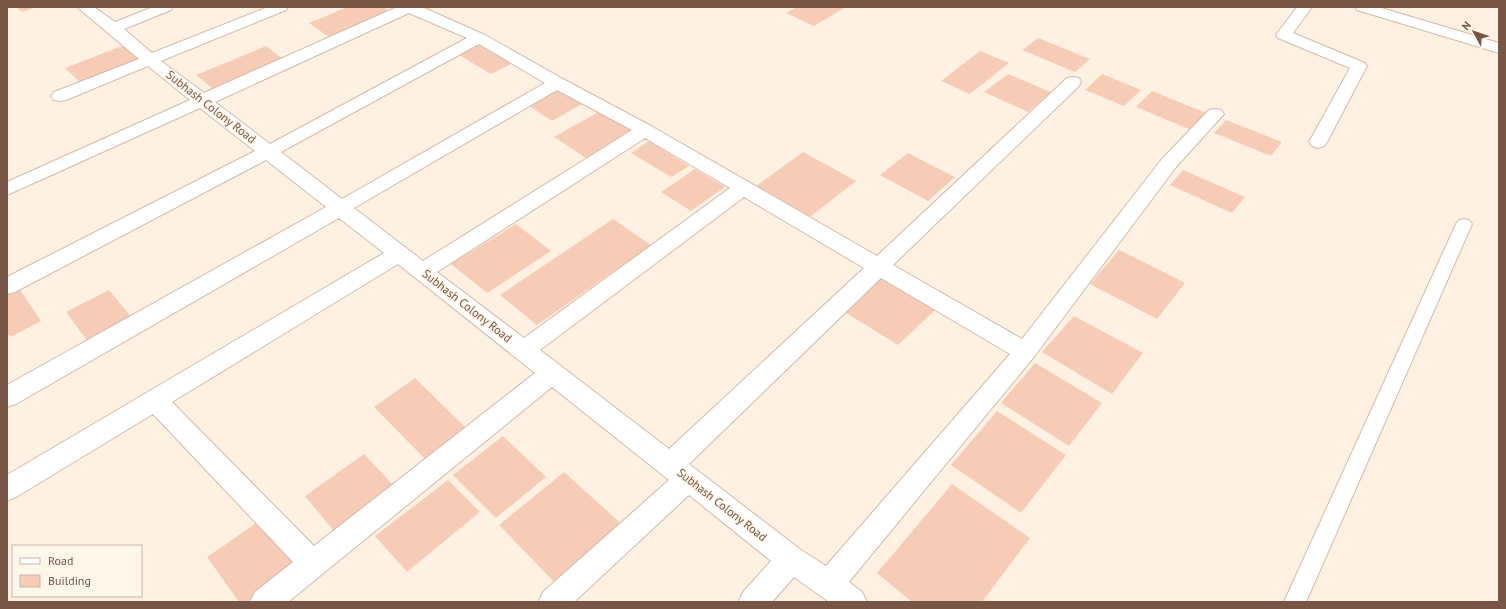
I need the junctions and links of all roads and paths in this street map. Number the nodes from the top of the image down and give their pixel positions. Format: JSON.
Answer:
{"nodes":[{"id":1,"x":84,"y":7,"type":"edge"},
{"id":2,"x":166,"y":7,"type":"edge"},
{"id":3,"x":281,"y":7,"type":"edge"},
{"id":4,"x":409,"y":7,"type":"edge"},
{"id":5,"x":1305,"y":7,"type":"edge"},
{"id":6,"x":1362,"y":7,"type":"edge"},
{"id":7,"x":113,"y":28,"type":"junction"},
{"id":8,"x":479,"y":38,"type":"junction"},
{"id":9,"x":1499,"y":48,"type":"edge"},
{"id":10,"x":150,"y":60,"type":"junction"},
{"id":11,"x":1073,"y":82,"type":"dead end"},
{"id":12,"x":557,"y":83,"type":"junction"},
{"id":13,"x":60,"y":96,"type":"dead end"},
{"id":14,"x":202,"y":100,"type":"junction"},
{"id":15,"x":1215,"y":114,"type":"dead end"},
{"id":16,"x":645,"y":130,"type":"junction"},
{"id":17,"x":1318,"y":142,"type":"dead end"},
{"id":18,"x":268,"y":152,"type":"junction"},
{"id":19,"x":743,"y":188,"type":"junction"},
{"id":20,"x":7,"y":189,"type":"edge"},
{"id":21,"x":340,"y":208,"type":"junction"},
{"id":22,"x":1464,"y":224,"type":"dead end"},
{"id":23,"x":399,"y":254,"type":"junction"},
{"id":24,"x":879,"y":267,"type":"junction"},
{"id":25,"x":422,"y":271,"type":"junction"},
{"id":26,"x":7,"y":286,"type":"edge"},
{"id":27,"x":524,"y":350,"type":"junction"},
{"id":28,"x":1025,"y":352,"type":"junction"},
{"id":29,"x":552,"y":373,"type":"junction"},
{"id":30,"x":7,"y":396,"type":"edge"},
{"id":31,"x":155,"y":400,"type":"junction"},
{"id":32,"x":679,"y":472,"type":"junction"},
{"id":33,"x":7,"y":489,"type":"edge"},
{"id":34,"x":791,"y":559,"type":"junction"},
{"id":35,"x":313,"y":564,"type":"junction"},
{"id":36,"x":829,"y":584,"type":"junction"},
{"id":37,"x":265,"y":602,"type":"edge"},
{"id":38,"x":554,"y":602,"type":"edge"},
{"id":39,"x":753,"y":602,"type":"edge"},
{"id":40,"x":852,"y":602,"type":"edge"},
{"id":41,"x":1295,"y":602,"type":"edge"}],
"edges":[{"from":1,"to":7,"type":"street","name":"Subhash Colony Road"},
{"from":2,"to":7,"type":"street"},
{"from":3,"to":10,"type":"street"},
{"from":4,"to":8,"type":"street"},
{"from":4,"to":14,"type":"street"},
{"from":5,"to":17,"type":"street"},
{"from":6,"to":9,"type":"street"},
{"from":7,"to":10,"type":"street","name":"Subhash Colony Road"},
{"from":8,"to":12,"type":"street"},
{"from":8,"to":18,"type":"street"},
{"from":10,"to":13,"type":"street"},
{"from":10,"to":14,"type":"street","name":"Subhash Colony Road"},
{"from":11,"to":24,"type":"street"},
{"from":12,"to":16,"type":"street"},
{"from":12,"to":21,"type":"street"},
{"from":14,"to":18,"type":"street","name":"Subhash Colony Road"},
{"from":14,"to":20,"type":"street"},
{"from":15,"to":28,"type":"street"},
{"from":16,"to":19,"type":"street"},
{"from":16,"to":25,"type":"street"},
{"from":18,"to":21,"type":"street","name":"Subhash Colony Road"},
{"from":18,"to":26,"type":"street"},
{"from":19,"to":24,"type":"street"},
{"from":19,"to":27,"type":"street"},
{"from":21,"to":23,"type":"street","name":"Subhash Colony Road"},
{"from":21,"to":30,"type":"street"},
{"from":22,"to":41,"type":"lane"},
{"from":23,"to":25,"type":"street","name":"Subhash Colony Road"},
{"from":23,"to":31,"type":"street"},
{"from":24,"to":28,"type":"street"},
{"from":24,"to":32,"type":"street"},
{"from":25,"to":27,"type":"street","name":"Subhash Colony Road"},
{"from":27,"to":29,"type":"street","name":"Subhash Colony Road"},
{"from":28,"to":36,"type":"street"},
{"from":29,"to":32,"type":"street","name":"Subhash Colony Road"},
{"from":29,"to":35,"type":"street"},
{"from":31,"to":33,"type":"street"},
{"from":31,"to":35,"type":"street"},
{"from":32,"to":34,"type":"street","name":"Subhash Colony Road"},
{"from":32,"to":38,"type":"street"},
{"from":34,"to":36,"type":"street","name":"Subhash Colony Road"},
{"from":34,"to":39,"type":"street"},
{"from":35,"to":37,"type":"street"},
{"from":36,"to":40,"type":"street","name":"Subhash Colony Road"}]}
